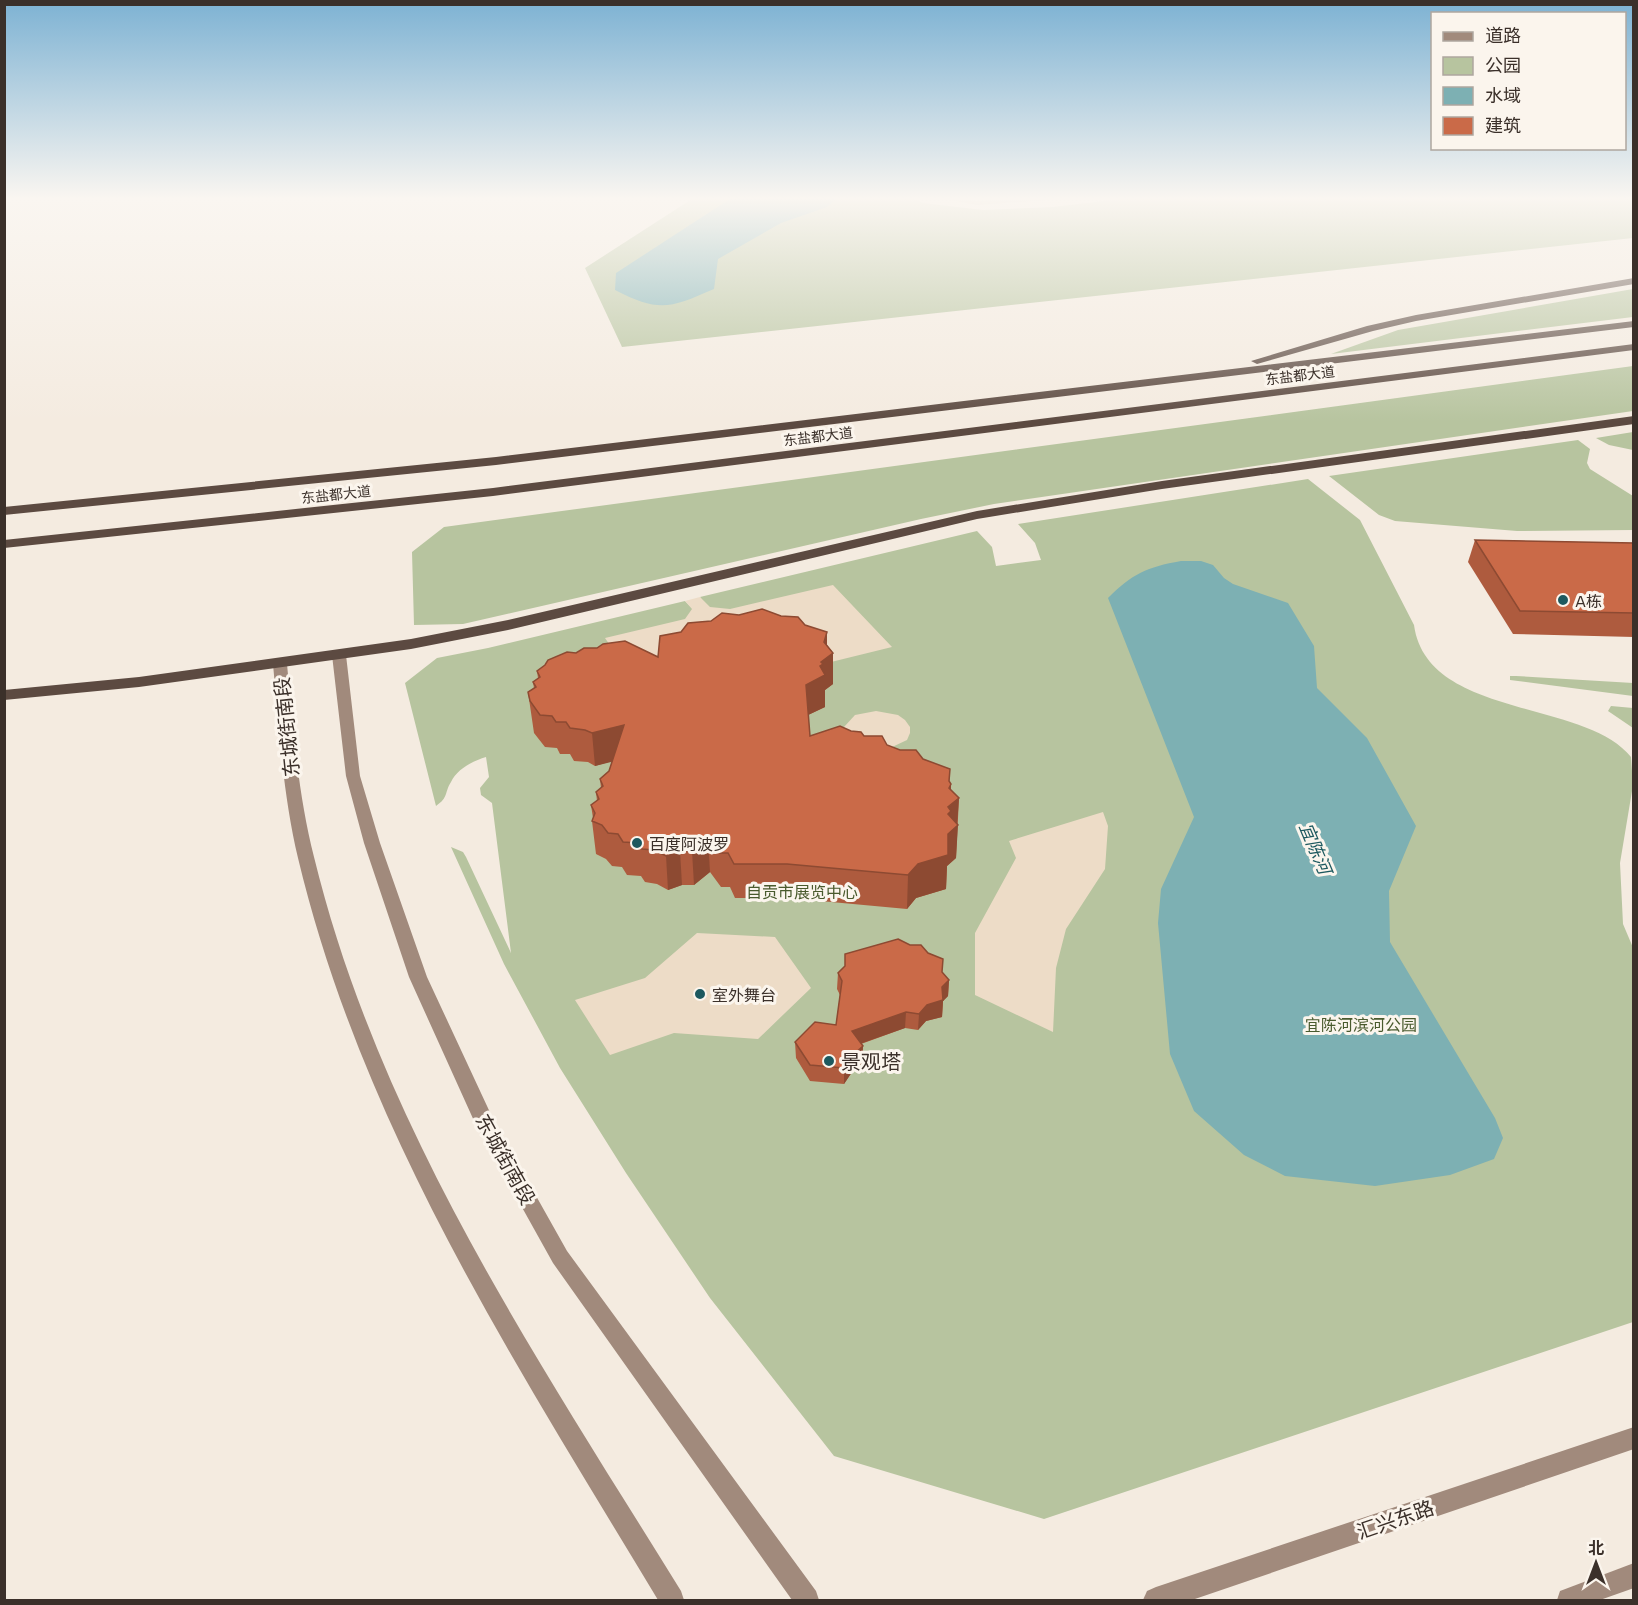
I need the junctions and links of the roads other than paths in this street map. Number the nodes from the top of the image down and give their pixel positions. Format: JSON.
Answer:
{"nodes":[{"id":1,"x":1634,"y":281,"type":"edge"},
{"id":2,"x":1634,"y":324,"type":"edge"},
{"id":3,"x":1634,"y":348,"type":"edge"},
{"id":4,"x":1154,"y":382,"type":"junction"},
{"id":5,"x":1634,"y":420,"type":"edge"},
{"id":6,"x":4,"y":511,"type":"edge"},
{"id":7,"x":4,"y":544,"type":"edge"},
{"id":8,"x":339,"y":655,"type":"junction"},
{"id":9,"x":279,"y":664,"type":"junction"},
{"id":10,"x":4,"y":694,"type":"edge"},
{"id":11,"x":1634,"y":1438,"type":"edge"},
{"id":12,"x":1634,"y":1575,"type":"edge"},
{"id":13,"x":672,"y":1600,"type":"edge"},
{"id":14,"x":807,"y":1600,"type":"edge"},
{"id":15,"x":1156,"y":1600,"type":"edge"},
{"id":16,"x":1569,"y":1600,"type":"edge"}],
"edges":[{"from":1,"to":4,"type":"highway"},
{"from":2,"to":4,"type":"highway","name":"东盐都大道"},
{"from":3,"to":7,"type":"highway","name":"东盐都大道"},
{"from":4,"to":6,"type":"highway","name":"东盐都大道"},
{"from":5,"to":8,"type":"highway"},
{"from":8,"to":9,"type":"highway"},
{"from":8,"to":14,"type":"main road","name":"东城街南段"},
{"from":9,"to":10,"type":"highway"},
{"from":9,"to":13,"type":"main road","name":"东城街南段"},
{"from":11,"to":15,"type":"main road","name":"汇兴东路"},
{"from":12,"to":16,"type":"main road"}]}
